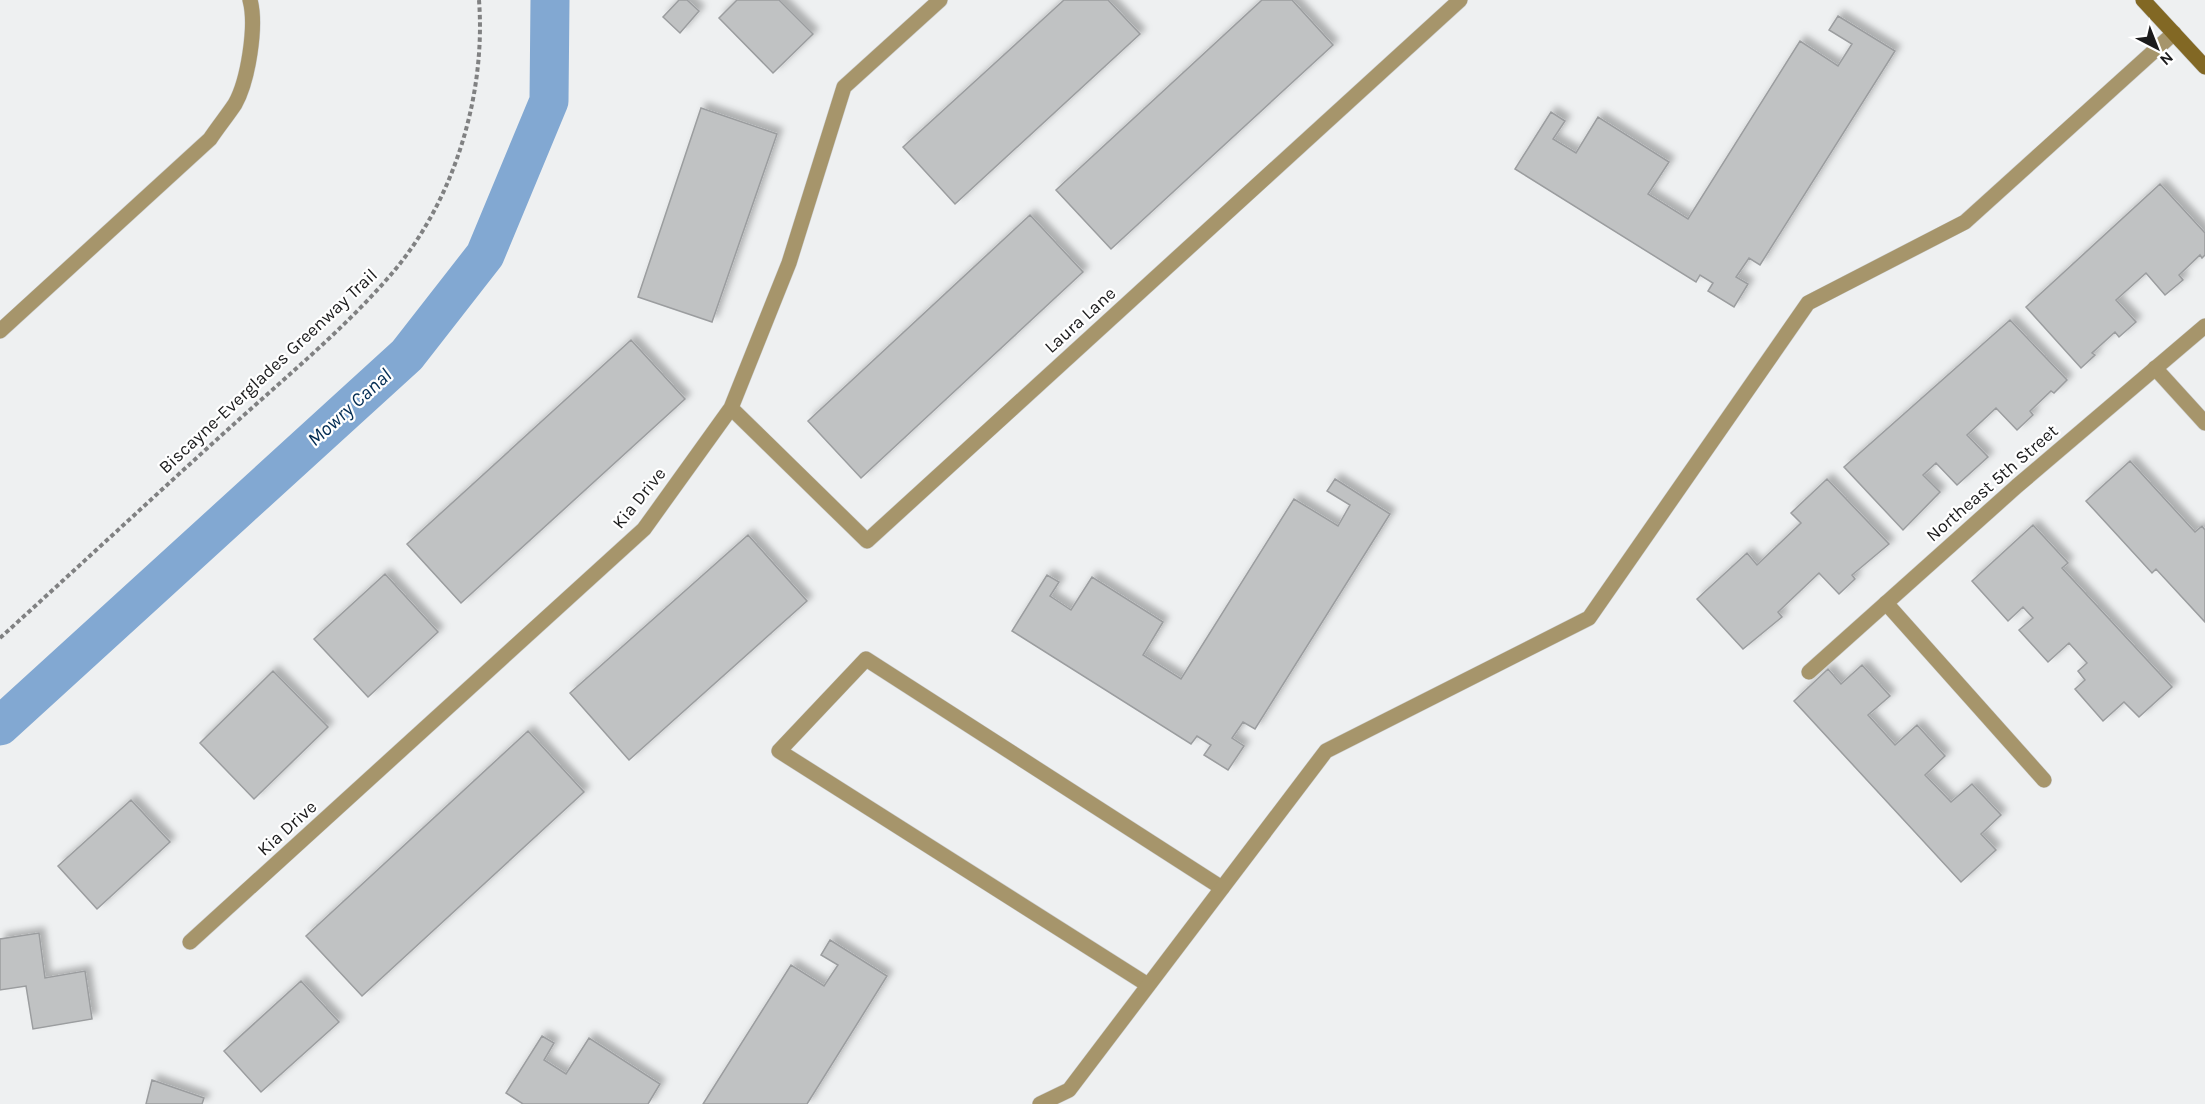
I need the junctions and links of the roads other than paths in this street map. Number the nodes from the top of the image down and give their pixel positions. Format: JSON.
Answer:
{"nodes":[{"id":1,"x":250,"y":0,"type":"edge"},
{"id":2,"x":940,"y":0,"type":"edge"},
{"id":3,"x":1460,"y":0,"type":"edge"},
{"id":4,"x":2143,"y":0,"type":"edge"},
{"id":5,"x":2174,"y":33,"type":"junction"},
{"id":6,"x":2205,"y":67,"type":"edge"},
{"id":7,"x":0,"y":309,"type":"edge"},
{"id":8,"x":5,"y":326,"type":"edge"},
{"id":9,"x":2205,"y":326,"type":"edge"},
{"id":10,"x":2155,"y":368,"type":"junction"},
{"id":11,"x":731,"y":408,"type":"junction"},
{"id":12,"x":2205,"y":423,"type":"edge"},
{"id":13,"x":1886,"y":603,"type":"junction"},
{"id":14,"x":1809,"y":672,"type":"dead end"},
{"id":15,"x":2044,"y":780,"type":"dead end"},
{"id":16,"x":1222,"y":888,"type":"junction"},
{"id":17,"x":190,"y":942,"type":"dead end"},
{"id":18,"x":1148,"y":985,"type":"junction"},
{"id":19,"x":1040,"y":1104,"type":"edge"}],
"edges":[{"from":1,"to":8,"type":"street"},
{"from":2,"to":11,"type":"street","name":"Kia Drive"},
{"from":3,"to":11,"type":"street","name":"Laura Lane"},
{"from":4,"to":5,"type":"street"},
{"from":5,"to":6,"type":"street"},
{"from":5,"to":16,"type":"street"},
{"from":7,"to":8,"type":"street"},
{"from":9,"to":10,"type":"street","name":"Northeast 5th Street"},
{"from":10,"to":12,"type":"street"},
{"from":10,"to":13,"type":"street","name":"Northeast 5th Street"},
{"from":11,"to":17,"type":"street","name":"Kia Drive"},
{"from":13,"to":14,"type":"street","name":"Northeast 5th Street"},
{"from":13,"to":15,"type":"street"},
{"from":16,"to":18,"type":"street"},
{"from":16,"to":18,"type":"street"},
{"from":18,"to":19,"type":"street"}]}
